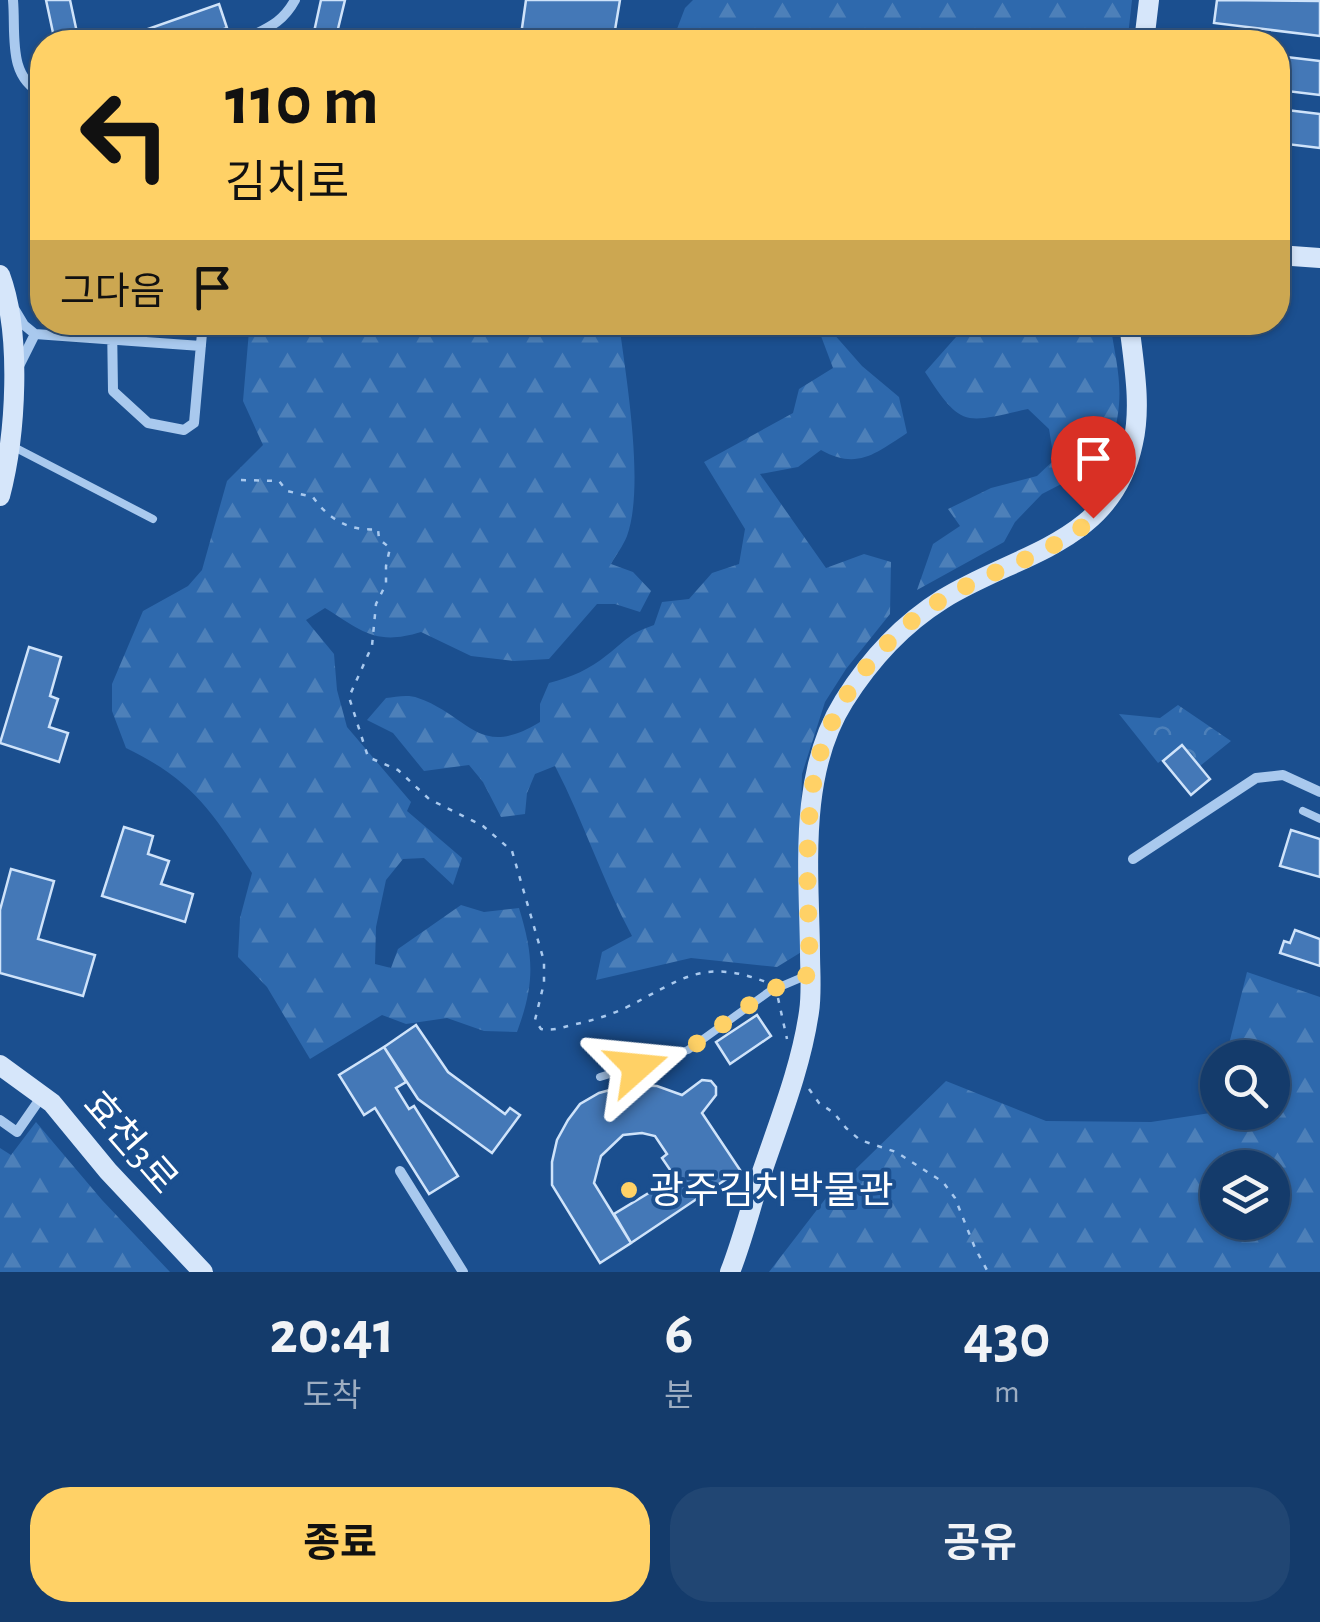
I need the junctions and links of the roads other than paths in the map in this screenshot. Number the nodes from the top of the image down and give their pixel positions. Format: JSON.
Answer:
{"nodes":[{"id":1,"x":13,"y":0,"type":"edge"},
{"id":2,"x":295,"y":0,"type":"edge"},
{"id":3,"x":1149,"y":0,"type":"edge"},
{"id":4,"x":270,"y":30,"type":"edge"},
{"id":5,"x":1145,"y":30,"type":"edge"},
{"id":6,"x":30,"y":88,"type":"edge"},
{"id":7,"x":1290,"y":255,"type":"edge"},
{"id":8,"x":1320,"y":258,"type":"edge"},
{"id":9,"x":0,"y":275,"type":"edge"},
{"id":10,"x":10,"y":300,"type":"junction"},
{"id":11,"x":30,"y":330,"type":"edge"},
{"id":12,"x":36,"y":335,"type":"edge"},
{"id":13,"x":56,"y":335,"type":"edge"},
{"id":14,"x":114,"y":335,"type":"edge"},
{"id":15,"x":202,"y":335,"type":"edge"},
{"id":16,"x":1130,"y":335,"type":"edge"},
{"id":17,"x":114,"y":338,"type":"junction"},
{"id":18,"x":202,"y":346,"type":"junction"},
{"id":19,"x":13,"y":381,"type":"junction"},
{"id":20,"x":10,"y":446,"type":"junction"},
{"id":21,"x":0,"y":496,"type":"edge"},
{"id":22,"x":154,"y":519,"type":"dead end"},
{"id":23,"x":1320,"y":792,"type":"edge"},
{"id":24,"x":1302,"y":810,"type":"dead end"},
{"id":25,"x":1320,"y":819,"type":"edge"},
{"id":26,"x":1134,"y":859,"type":"dead end"},
{"id":27,"x":810,"y":974,"type":"junction"},
{"id":28,"x":0,"y":1065,"type":"edge"},
{"id":29,"x":600,"y":1077,"type":"dead end"},
{"id":30,"x":43,"y":1095,"type":"junction"},
{"id":31,"x":0,"y":1120,"type":"edge"},
{"id":32,"x":400,"y":1171,"type":"dead end"},
{"id":33,"x":204,"y":1272,"type":"edge"},
{"id":34,"x":463,"y":1272,"type":"edge"},
{"id":35,"x":730,"y":1272,"type":"edge"}],
"edges":[{"from":1,"to":6,"type":"street"},
{"from":2,"to":4,"type":"street"},
{"from":3,"to":5,"type":"street"},
{"from":7,"to":8,"type":"street"},
{"from":9,"to":10,"type":"street"},
{"from":10,"to":11,"type":"street"},
{"from":10,"to":19,"type":"street"},
{"from":12,"to":19,"type":"street"},
{"from":13,"to":17,"type":"street"},
{"from":14,"to":17,"type":"street"},
{"from":15,"to":18,"type":"street"},
{"from":16,"to":27,"type":"street"},
{"from":17,"to":18,"type":"street"},
{"from":17,"to":18,"type":"street"},
{"from":19,"to":20,"type":"street"},
{"from":20,"to":21,"type":"street"},
{"from":20,"to":22,"type":"lane"},
{"from":23,"to":26,"type":"street"},
{"from":24,"to":25,"type":"lane"},
{"from":27,"to":29,"type":"lane"},
{"from":27,"to":35,"type":"street"},
{"from":28,"to":30,"type":"street","name":"효천3로"},
{"from":30,"to":31,"type":"street"},
{"from":30,"to":33,"type":"street","name":"효천3로"},
{"from":32,"to":34,"type":"street"}]}
